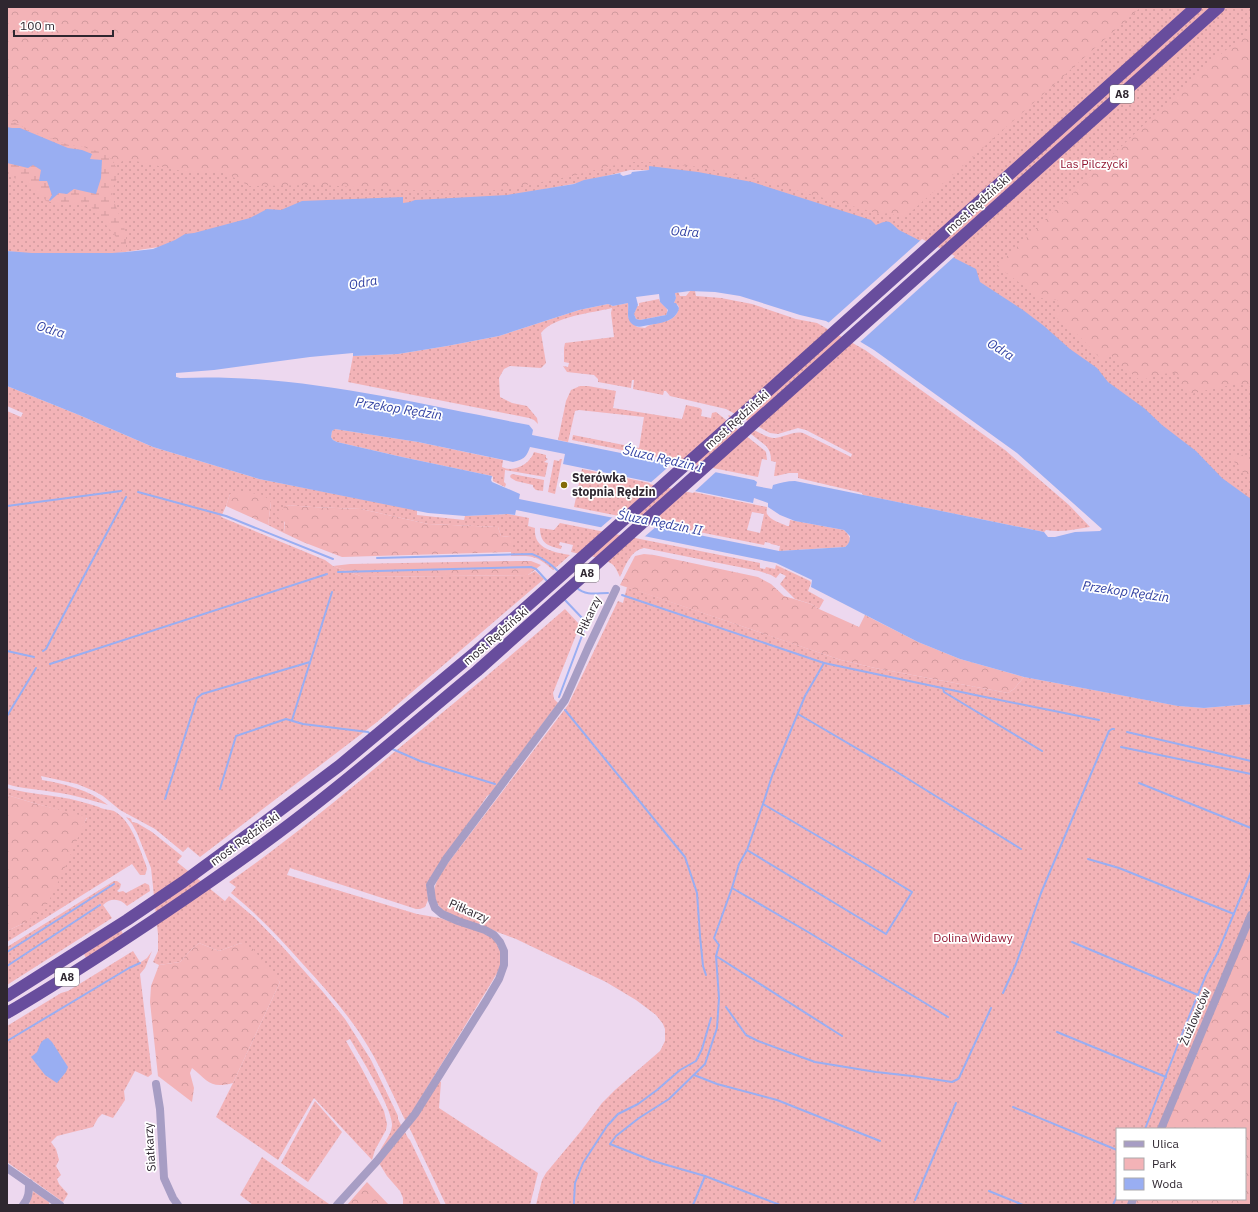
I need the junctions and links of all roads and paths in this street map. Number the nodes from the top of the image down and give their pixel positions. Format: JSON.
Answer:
{"nodes":[{"id":1,"x":1196,"y":7,"type":"edge"},
{"id":2,"x":1219,"y":7,"type":"edge"},
{"id":3,"x":616,"y":589,"type":"dead end"},
{"id":4,"x":1251,"y":915,"type":"edge"},
{"id":5,"x":7,"y":996,"type":"edge"},
{"id":6,"x":7,"y":1013,"type":"edge"},
{"id":7,"x":156,"y":1084,"type":"dead end"},
{"id":8,"x":1161,"y":1128,"type":"edge"},
{"id":9,"x":7,"y":1168,"type":"edge"},
{"id":10,"x":29,"y":1183,"type":"junction"},
{"id":11,"x":23,"y":1205,"type":"edge"},
{"id":12,"x":59,"y":1205,"type":"edge"},
{"id":13,"x":178,"y":1205,"type":"edge"},
{"id":14,"x":337,"y":1205,"type":"edge"}],
"edges":[{"from":1,"to":5,"type":"highway","name":"most Rędziński","number":"A8"},
{"from":2,"to":6,"type":"highway","name":"most Rędziński","number":"A8"},
{"from":3,"to":14,"type":"street","name":"Piłkarzy"},
{"from":4,"to":8,"type":"street","name":"Żużlowców"},
{"from":7,"to":13,"type":"street","name":"Siatkarzy"},
{"from":9,"to":10,"type":"street"},
{"from":10,"to":11,"type":"street"},
{"from":10,"to":12,"type":"street"}]}
